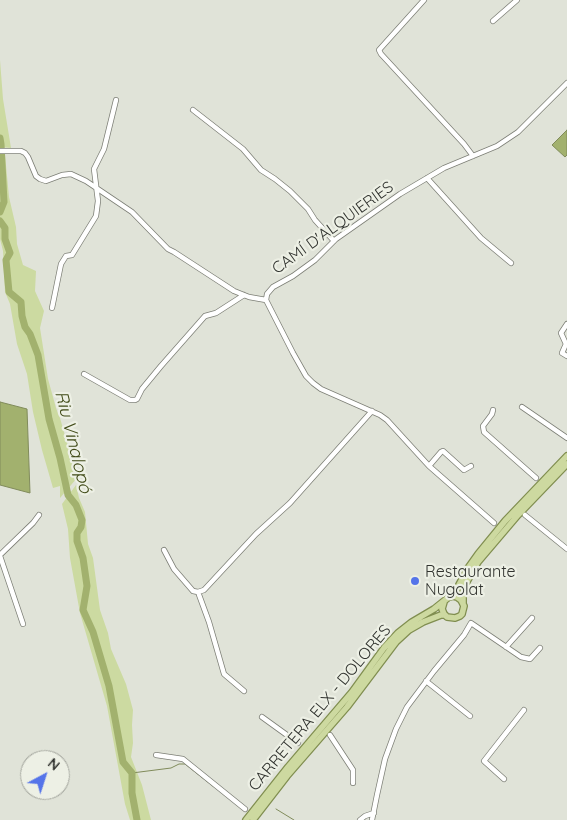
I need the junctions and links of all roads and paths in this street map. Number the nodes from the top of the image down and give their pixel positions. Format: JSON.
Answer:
{"nodes":[{"id":1,"x":424,"y":0,"type":"edge"},
{"id":2,"x":517,"y":0,"type":"edge"},
{"id":3,"x":493,"y":21,"type":"dead end"},
{"id":4,"x":567,"y":83,"type":"edge"},
{"id":5,"x":116,"y":100,"type":"dead end"},
{"id":6,"x":193,"y":110,"type":"dead end"},
{"id":7,"x":2,"y":151,"type":"edge"},
{"id":8,"x":473,"y":156,"type":"junction"},
{"id":9,"x":427,"y":178,"type":"junction"},
{"id":10,"x":96,"y":188,"type":"junction"},
{"id":11,"x":334,"y":240,"type":"junction"},
{"id":12,"x":511,"y":263,"type":"dead end"},
{"id":13,"x":244,"y":295,"type":"junction"},
{"id":14,"x":266,"y":300,"type":"junction"},
{"id":15,"x":52,"y":308,"type":"dead end"},
{"id":16,"x":567,"y":324,"type":"edge"},
{"id":17,"x":567,"y":356,"type":"edge"},
{"id":18,"x":84,"y":374,"type":"dead end"},
{"id":19,"x":522,"y":407,"type":"dead end"},
{"id":20,"x":493,"y":410,"type":"dead end"},
{"id":21,"x":372,"y":411,"type":"junction"},
{"id":22,"x":567,"y":438,"type":"edge"},
{"id":23,"x":567,"y":456,"type":"edge"},
{"id":24,"x":567,"y":464,"type":"edge"},
{"id":25,"x":429,"y":466,"type":"junction"},
{"id":26,"x":471,"y":466,"type":"dead end"},
{"id":27,"x":536,"y":478,"type":"dead end"},
{"id":28,"x":39,"y":515,"type":"dead end"},
{"id":29,"x":525,"y":515,"type":"dead end"},
{"id":30,"x":494,"y":523,"type":"dead end"},
{"id":31,"x":567,"y":549,"type":"edge"},
{"id":32,"x":164,"y":550,"type":"dead end"},
{"id":33,"x":0,"y":556,"type":"edge"},
{"id":34,"x":198,"y":592,"type":"junction"},
{"id":35,"x":453,"y":596,"type":"junction"},
{"id":36,"x":444,"y":602,"type":"junction"},
{"id":37,"x":463,"y":603,"type":"junction"},
{"id":38,"x":445,"y":615,"type":"junction"},
{"id":39,"x":532,"y":618,"type":"dead end"},
{"id":40,"x":23,"y":624,"type":"dead end"},
{"id":41,"x":506,"y":647,"type":"junction"},
{"id":42,"x":540,"y":648,"type":"dead end"},
{"id":43,"x":426,"y":681,"type":"junction"},
{"id":44,"x":244,"y":691,"type":"dead end"},
{"id":45,"x":524,"y":710,"type":"dead end"},
{"id":46,"x":470,"y":716,"type":"dead end"},
{"id":47,"x":262,"y":717,"type":"dead end"},
{"id":48,"x":330,"y":735,"type":"dead end"},
{"id":49,"x":298,"y":743,"type":"dead end"},
{"id":50,"x":156,"y":755,"type":"dead end"},
{"id":51,"x":504,"y":779,"type":"dead end"},
{"id":52,"x":353,"y":783,"type":"dead end"},
{"id":53,"x":245,"y":809,"type":"dead end"},
{"id":54,"x":374,"y":813,"type":"junction"},
{"id":55,"x":246,"y":820,"type":"edge"},
{"id":56,"x":253,"y":820,"type":"edge"},
{"id":57,"x":360,"y":820,"type":"edge"},
{"id":58,"x":372,"y":820,"type":"edge"}],
"edges":[{"from":1,"to":8,"type":"street"},
{"from":2,"to":3,"type":"street"},
{"from":4,"to":8,"type":"street","name":"CAMÍ D'ALQUIERIES"},
{"from":5,"to":10,"type":"street"},
{"from":6,"to":11,"type":"street"},
{"from":7,"to":10,"type":"street"},
{"from":8,"to":9,"type":"street","name":"CAMÍ D'ALQUIERIES"},
{"from":9,"to":11,"type":"street","name":"CAMÍ D'ALQUIERIES"},
{"from":9,"to":12,"type":"street"},
{"from":10,"to":13,"type":"street"},
{"from":10,"to":15,"type":"street"},
{"from":11,"to":14,"type":"street","name":"CAMÍ D'ALQUIERIES"},
{"from":13,"to":14,"type":"street"},
{"from":13,"to":18,"type":"street"},
{"from":14,"to":21,"type":"street"},
{"from":16,"to":17,"type":"street"},
{"from":19,"to":22,"type":"street"},
{"from":20,"to":27,"type":"street"},
{"from":21,"to":25,"type":"street"},
{"from":21,"to":34,"type":"street"},
{"from":23,"to":35,"type":"main road"},
{"from":24,"to":37,"type":"main road"},
{"from":25,"to":26,"type":"street"},
{"from":25,"to":30,"type":"street"},
{"from":28,"to":33,"type":"street"},
{"from":29,"to":31,"type":"street"},
{"from":32,"to":34,"type":"street"},
{"from":33,"to":40,"type":"street"},
{"from":34,"to":44,"type":"street"},
{"from":35,"to":36,"type":"main road"},
{"from":35,"to":37,"type":"main road"},
{"from":36,"to":38,"type":"main road"},
{"from":36,"to":55,"type":"main road","name":"CARRETERA ELX - DOLORES"},
{"from":37,"to":38,"type":"main road"},
{"from":38,"to":56,"type":"main road","name":"CARRETERA ELX - DOLORES"},
{"from":39,"to":41,"type":"street"},
{"from":41,"to":42,"type":"street"},
{"from":41,"to":43,"type":"street"},
{"from":43,"to":46,"type":"street"},
{"from":43,"to":54,"type":"street"},
{"from":45,"to":51,"type":"street"},
{"from":47,"to":49,"type":"street"},
{"from":48,"to":52,"type":"street"},
{"from":50,"to":53,"type":"street"},
{"from":54,"to":57,"type":"street"},
{"from":54,"to":58,"type":"street"}]}
